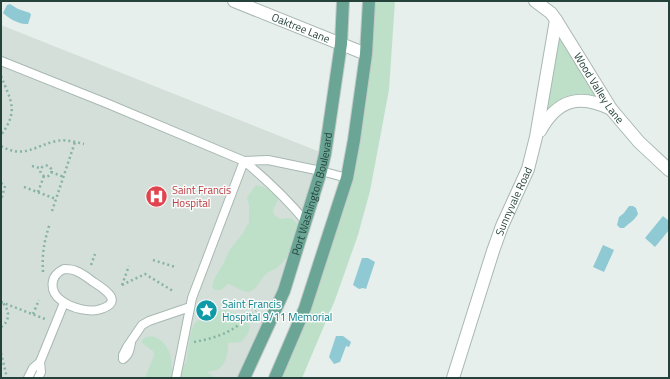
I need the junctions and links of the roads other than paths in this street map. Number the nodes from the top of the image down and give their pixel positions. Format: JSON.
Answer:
{"nodes":[{"id":1,"x":234,"y":1,"type":"edge"},
{"id":2,"x":343,"y":1,"type":"edge"},
{"id":3,"x":369,"y":1,"type":"edge"},
{"id":4,"x":535,"y":1,"type":"edge"},
{"id":5,"x":556,"y":20,"type":"junction"},
{"id":6,"x":341,"y":44,"type":"junction"},
{"id":7,"x":366,"y":54,"type":"junction"},
{"id":8,"x":1,"y":61,"type":"edge"},
{"id":9,"x":611,"y":109,"type":"junction"},
{"id":10,"x":536,"y":137,"type":"junction"},
{"id":11,"x":244,"y":162,"type":"junction"},
{"id":12,"x":669,"y":170,"type":"edge"},
{"id":13,"x":321,"y":171,"type":"junction"},
{"id":14,"x":347,"y":178,"type":"junction"},
{"id":15,"x":306,"y":222,"type":"junction"},
{"id":16,"x":64,"y":303,"type":"junction"},
{"id":17,"x":190,"y":307,"type":"junction"},
{"id":18,"x":131,"y":342,"type":"dead end"},
{"id":19,"x":40,"y":362,"type":"junction"},
{"id":20,"x":28,"y":378,"type":"edge"},
{"id":21,"x":38,"y":378,"type":"edge"},
{"id":22,"x":176,"y":378,"type":"edge"},
{"id":23,"x":244,"y":378,"type":"edge"},
{"id":24,"x":275,"y":378,"type":"edge"},
{"id":25,"x":453,"y":378,"type":"edge"}],
"edges":[{"from":1,"to":6,"type":"street","name":"Oaktree Lane"},
{"from":2,"to":6,"type":"main road","name":"Port Washington Boulevard"},
{"from":3,"to":7,"type":"main road"},
{"from":4,"to":5,"type":"street","name":"Wood Valley Lane"},
{"from":5,"to":9,"type":"street","name":"Wood Valley Lane"},
{"from":5,"to":10,"type":"street","name":"Sunnyvale Road"},
{"from":6,"to":7,"type":"street","name":"Oaktree Lane"},
{"from":6,"to":13,"type":"main road","name":"Port Washington Boulevard"},
{"from":7,"to":14,"type":"main road"},
{"from":8,"to":11,"type":"lane"},
{"from":9,"to":10,"type":"street"},
{"from":9,"to":12,"type":"street","name":"Wood Valley Lane"},
{"from":10,"to":25,"type":"street","name":"Sunnyvale Road"},
{"from":11,"to":13,"type":"lane"},
{"from":11,"to":15,"type":"lane"},
{"from":11,"to":17,"type":"lane"},
{"from":13,"to":14,"type":"lane"},
{"from":13,"to":15,"type":"main road","name":"Port Washington Boulevard"},
{"from":14,"to":24,"type":"main road"},
{"from":15,"to":23,"type":"main road","name":"Port Washington Boulevard"},
{"from":16,"to":16,"type":"lane"},
{"from":16,"to":19,"type":"lane"},
{"from":17,"to":18,"type":"lane"},
{"from":17,"to":22,"type":"lane"},
{"from":19,"to":20,"type":"lane"},
{"from":19,"to":21,"type":"lane"}]}
